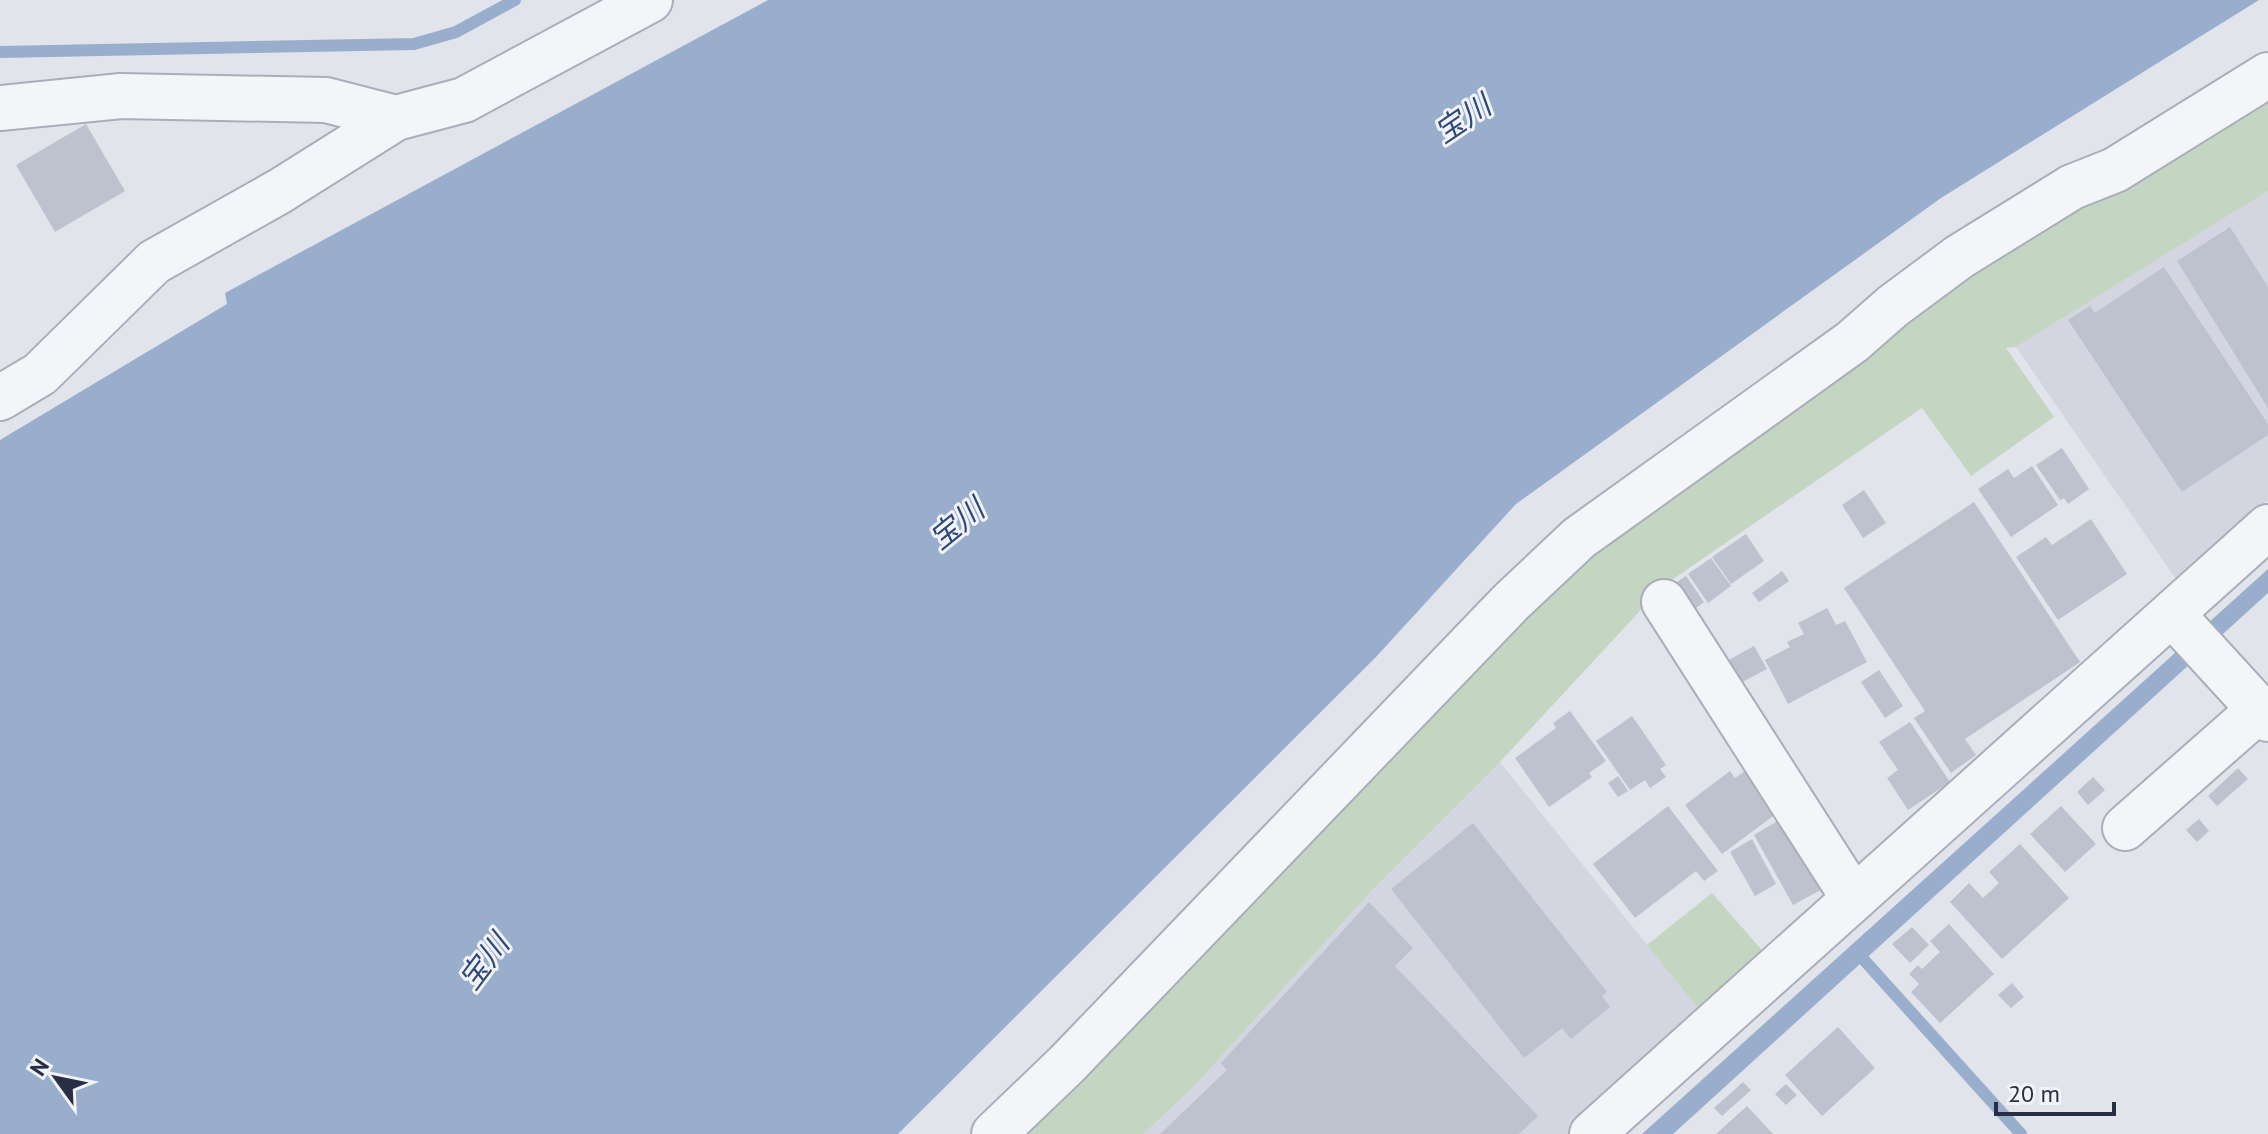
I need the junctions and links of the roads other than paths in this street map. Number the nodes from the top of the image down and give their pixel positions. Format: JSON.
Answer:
{"nodes":[{"id":1,"x":650,"y":0,"type":"edge"},
{"id":2,"x":2268,"y":75,"type":"edge"},
{"id":3,"x":0,"y":108,"type":"edge"},
{"id":4,"x":396,"y":118,"type":"junction"},
{"id":5,"x":0,"y":398,"type":"edge"},
{"id":6,"x":2268,"y":527,"type":"edge"},
{"id":7,"x":1664,"y":602,"type":"dead end"},
{"id":8,"x":2190,"y":634,"type":"junction"},
{"id":9,"x":2264,"y":715,"type":"edge"},
{"id":10,"x":2125,"y":828,"type":"dead end"},
{"id":11,"x":1854,"y":899,"type":"junction"},
{"id":12,"x":994,"y":1134,"type":"edge"},
{"id":13,"x":1592,"y":1134,"type":"edge"}],
"edges":[{"from":1,"to":4,"type":"street"},
{"from":2,"to":12,"type":"street"},
{"from":3,"to":4,"type":"street"},
{"from":4,"to":5,"type":"street"},
{"from":6,"to":8,"type":"street"},
{"from":7,"to":11,"type":"street"},
{"from":8,"to":9,"type":"street"},
{"from":8,"to":11,"type":"street"},
{"from":9,"to":10,"type":"street"},
{"from":11,"to":13,"type":"street"}]}
